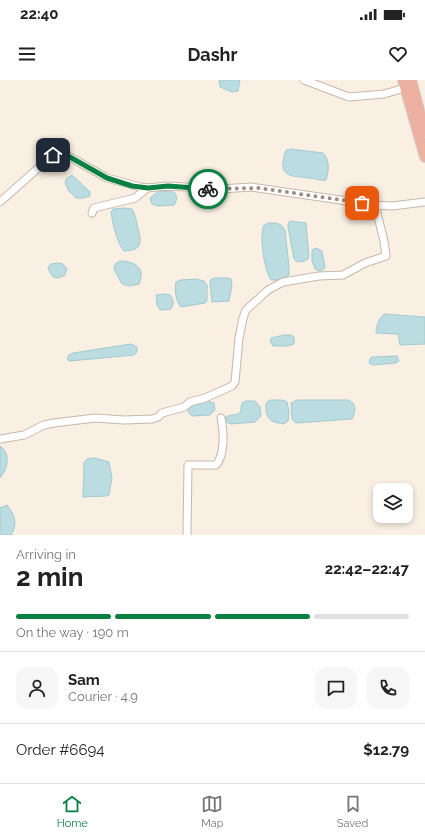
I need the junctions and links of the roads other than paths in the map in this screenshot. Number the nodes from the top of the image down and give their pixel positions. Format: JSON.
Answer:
{"nodes":[{"id":1,"x":304,"y":80,"type":"edge"},
{"id":2,"x":406,"y":83,"type":"edge"},
{"id":3,"x":425,"y":132,"type":"edge"},
{"id":4,"x":425,"y":157,"type":"edge"},
{"id":5,"x":148,"y":188,"type":"junction"},
{"id":6,"x":0,"y":202,"type":"edge"},
{"id":7,"x":425,"y":202,"type":"edge"},
{"id":8,"x":375,"y":204,"type":"junction"},
{"id":9,"x":92,"y":213,"type":"dead end"},
{"id":10,"x":221,"y":418,"type":"dead end"},
{"id":11,"x":0,"y":439,"type":"edge"},
{"id":12,"x":187,"y":535,"type":"edge"}],
"edges":[{"from":1,"to":2,"type":"street"},
{"from":2,"to":3,"type":"highway"},
{"from":2,"to":4,"type":"highway"},
{"from":5,"to":6,"type":"street"},
{"from":5,"to":8,"type":"street"},
{"from":5,"to":9,"type":"street"},
{"from":7,"to":8,"type":"street"},
{"from":8,"to":11,"type":"street"},
{"from":10,"to":12,"type":"street"}]}
